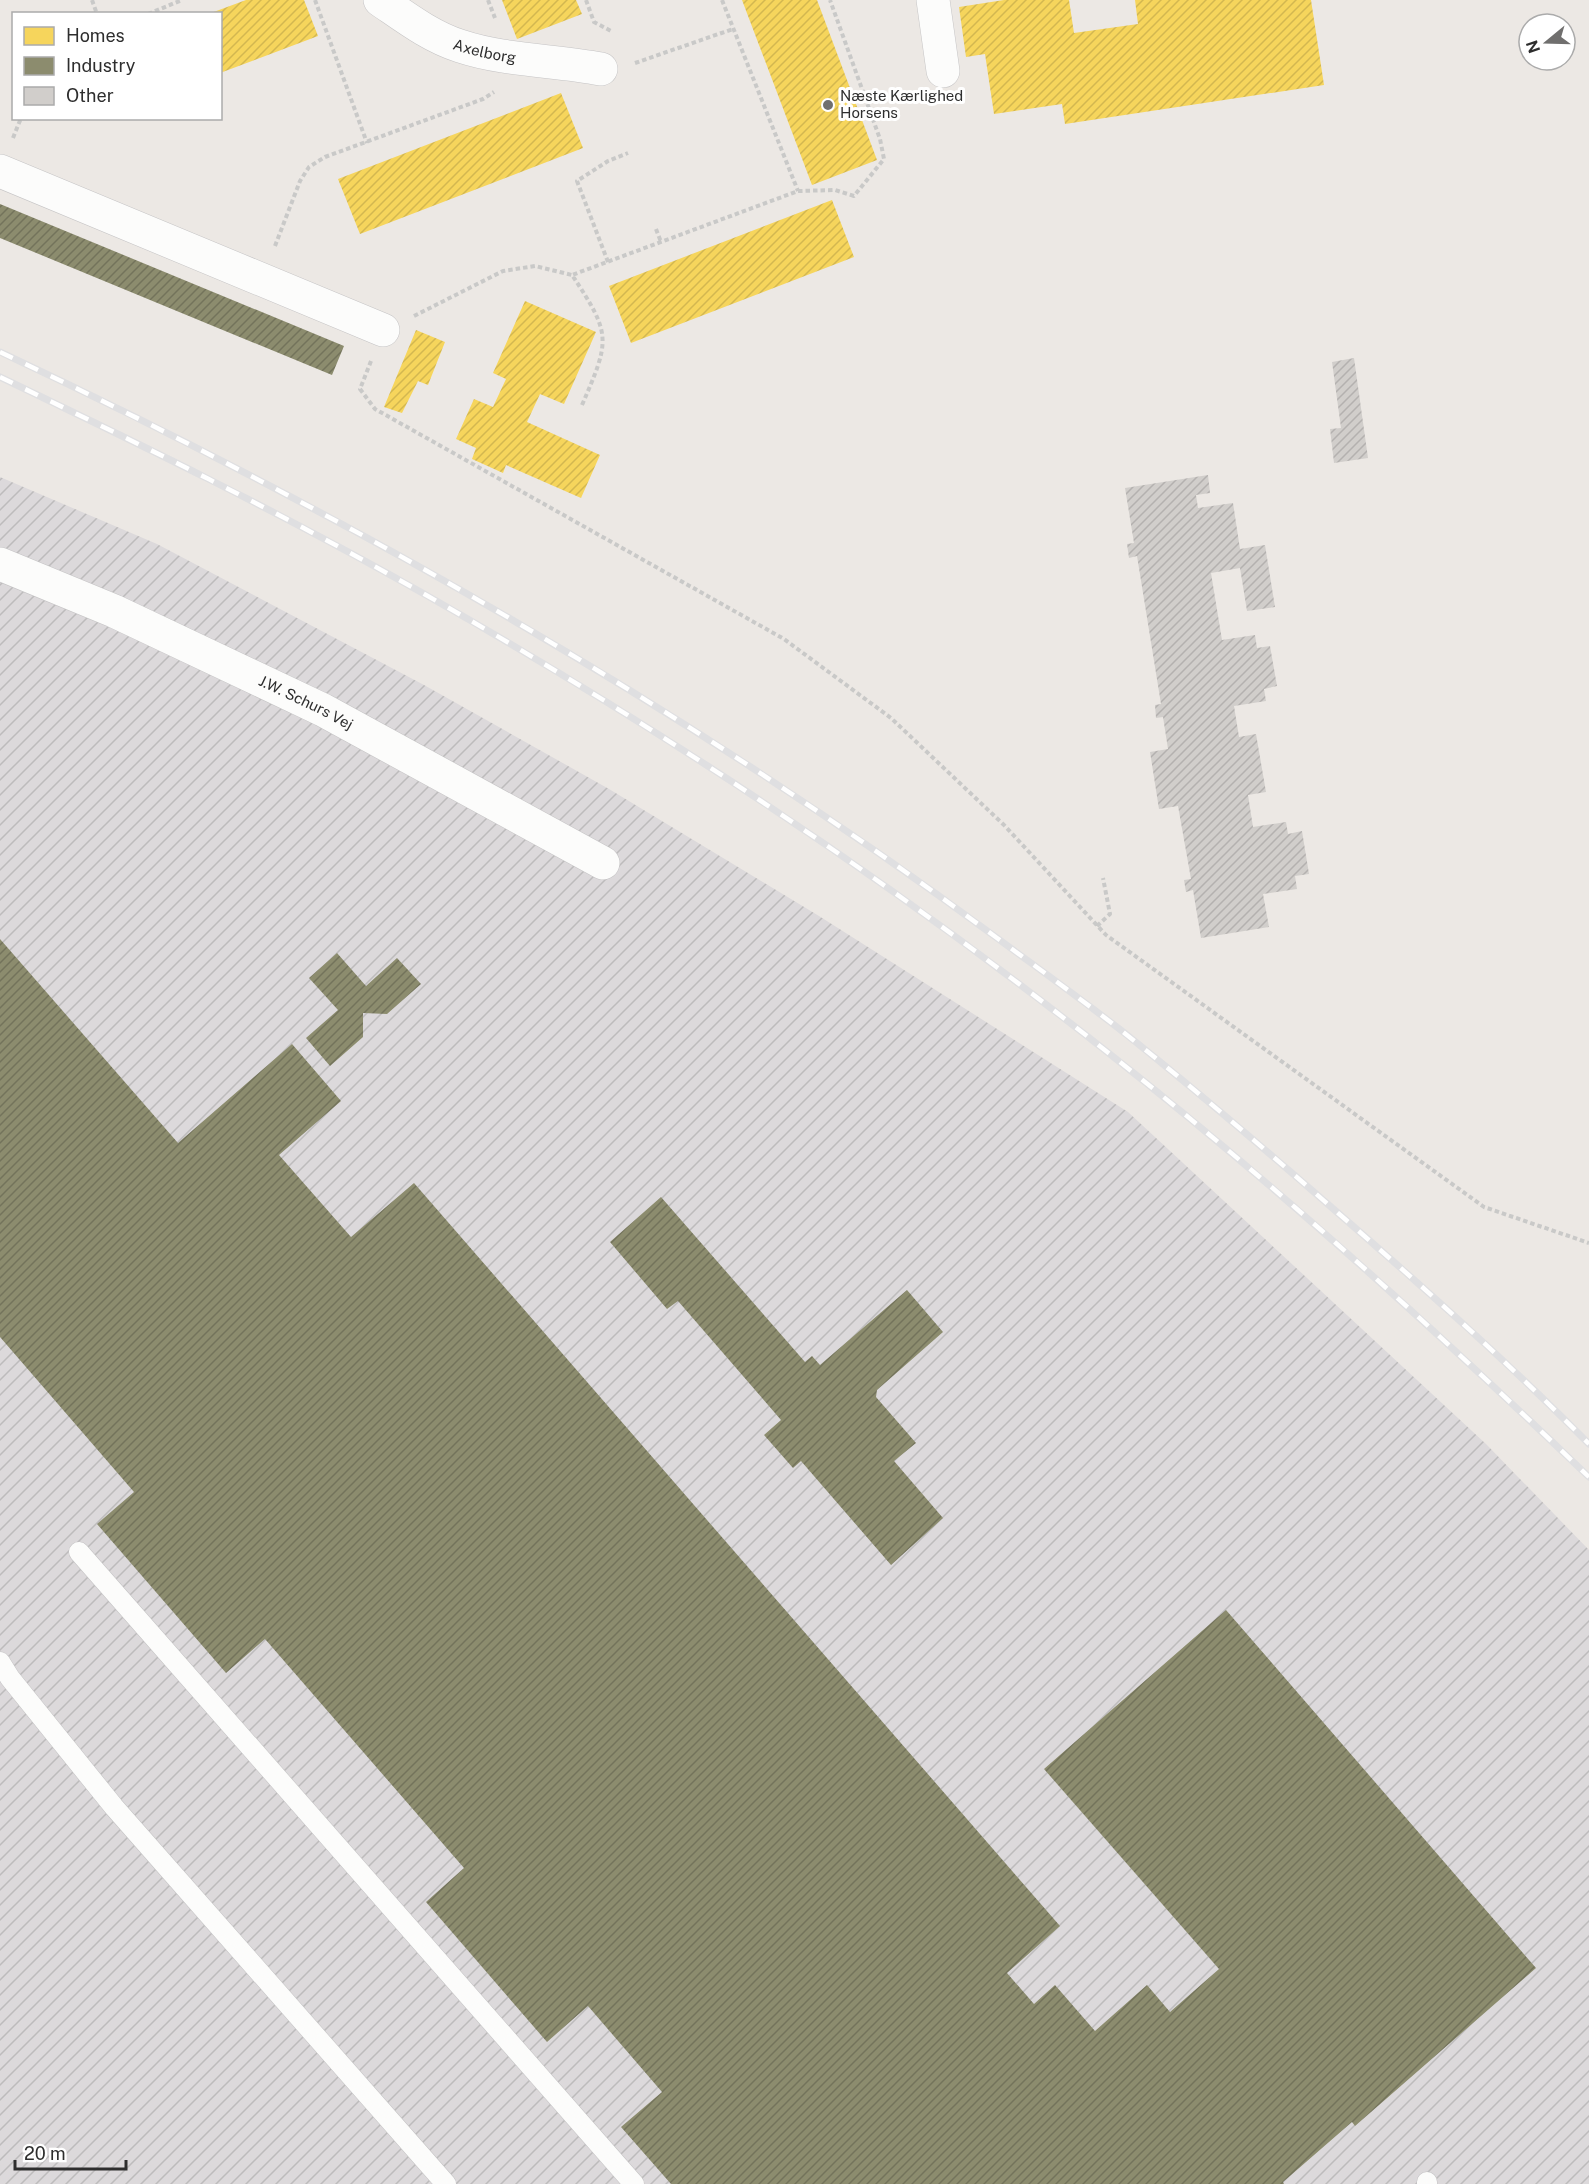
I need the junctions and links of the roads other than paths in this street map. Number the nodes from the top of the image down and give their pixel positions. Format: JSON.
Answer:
{"nodes":[{"id":1,"x":380,"y":0,"type":"edge"},
{"id":2,"x":933,"y":0,"type":"edge"},
{"id":3,"x":601,"y":69,"type":"road end"},
{"id":4,"x":943,"y":71,"type":"dead end"},
{"id":5,"x":0,"y":171,"type":"edge"},
{"id":6,"x":383,"y":330,"type":"road end"},
{"id":7,"x":0,"y":564,"type":"edge"},
{"id":8,"x":603,"y":863,"type":"dead end"},
{"id":9,"x":79,"y":1552,"type":"dead end"},
{"id":10,"x":0,"y":1662,"type":"edge"},
{"id":11,"x":446,"y":2184,"type":"edge"},
{"id":12,"x":634,"y":2184,"type":"edge"}],
"edges":[{"from":1,"to":3,"type":"street","name":"Axelborg"},
{"from":2,"to":4,"type":"street"},
{"from":5,"to":6,"type":"street"},
{"from":7,"to":8,"type":"street","name":"J.W. Schurs Vej"},
{"from":9,"to":12,"type":"lane"},
{"from":10,"to":11,"type":"lane"}]}
